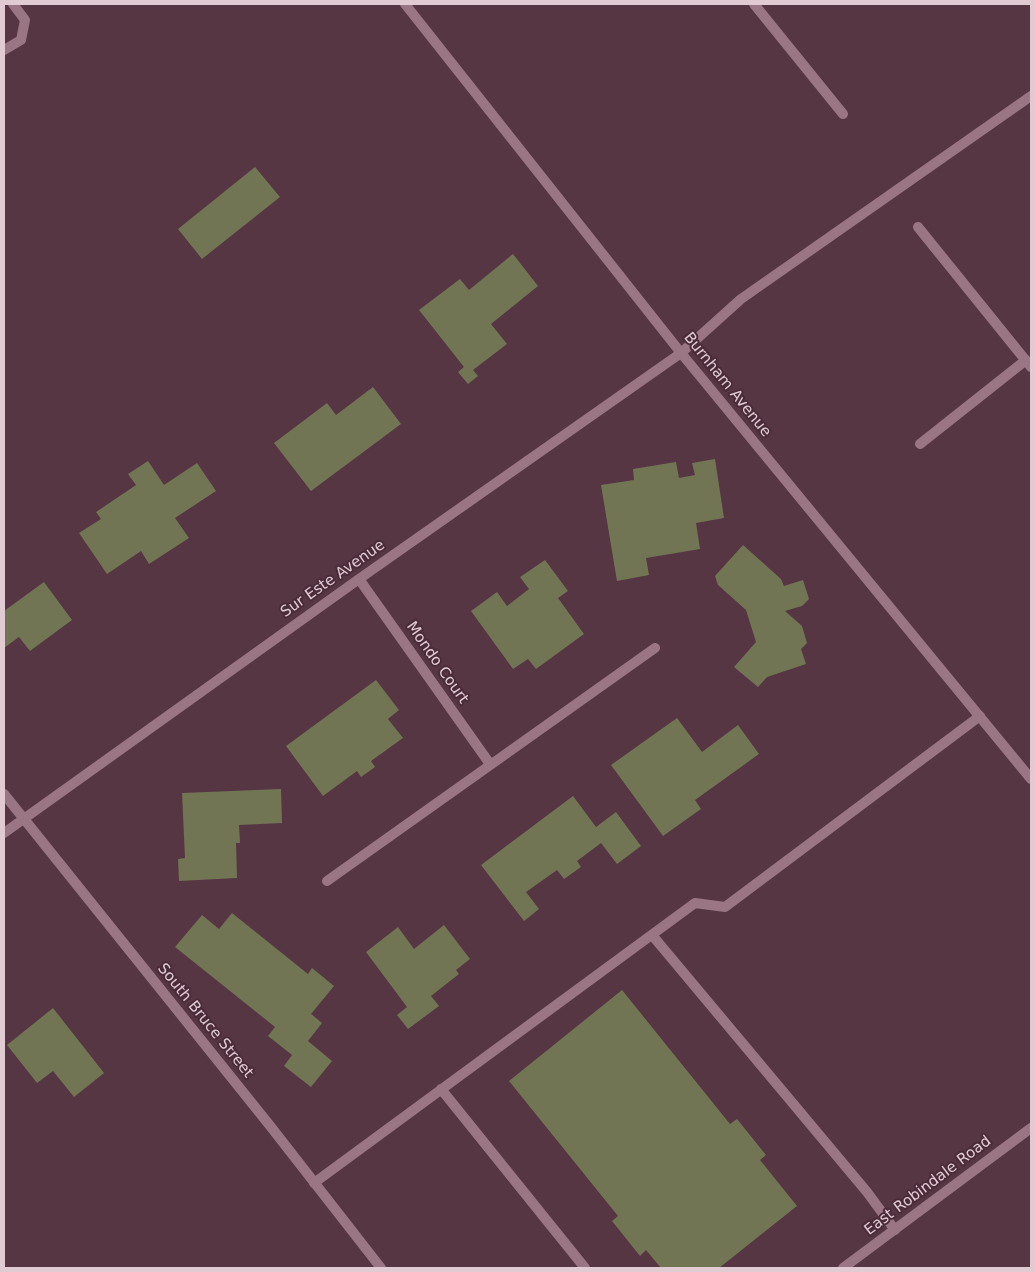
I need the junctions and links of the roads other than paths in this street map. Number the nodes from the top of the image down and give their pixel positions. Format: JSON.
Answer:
{"nodes":[{"id":1,"x":13,"y":4,"type":"edge"},
{"id":2,"x":406,"y":4,"type":"edge"},
{"id":3,"x":754,"y":4,"type":"edge"},
{"id":4,"x":4,"y":50,"type":"edge"},
{"id":5,"x":1031,"y":96,"type":"edge"},
{"id":6,"x":843,"y":114,"type":"dead end"},
{"id":7,"x":918,"y":228,"type":"dead end"},
{"id":8,"x":681,"y":353,"type":"junction"},
{"id":9,"x":1028,"y":363,"type":"edge"},
{"id":10,"x":920,"y":444,"type":"dead end"},
{"id":11,"x":359,"y":579,"type":"junction"},
{"id":12,"x":655,"y":648,"type":"dead end"},
{"id":13,"x":980,"y":716,"type":"junction"},
{"id":14,"x":490,"y":764,"type":"junction"},
{"id":15,"x":1031,"y":779,"type":"edge"},
{"id":16,"x":4,"y":794,"type":"edge"},
{"id":17,"x":24,"y":819,"type":"junction"},
{"id":18,"x":4,"y":833,"type":"edge"},
{"id":19,"x":327,"y":881,"type":"dead end"},
{"id":20,"x":652,"y":935,"type":"junction"},
{"id":21,"x":441,"y":1089,"type":"junction"},
{"id":22,"x":1031,"y":1128,"type":"edge"},
{"id":23,"x":314,"y":1184,"type":"junction"},
{"id":24,"x":895,"y":1230,"type":"junction"},
{"id":25,"x":380,"y":1268,"type":"edge"},
{"id":26,"x":585,"y":1268,"type":"edge"},
{"id":27,"x":844,"y":1268,"type":"edge"}],
"edges":[{"from":1,"to":4,"type":"street"},
{"from":2,"to":8,"type":"street","name":"Burnham Avenue"},
{"from":3,"to":6,"type":"street"},
{"from":5,"to":8,"type":"street","name":"Sur Este Avenue"},
{"from":7,"to":9,"type":"street"},
{"from":8,"to":11,"type":"street","name":"Sur Este Avenue"},
{"from":8,"to":13,"type":"street","name":"Burnham Avenue"},
{"from":9,"to":10,"type":"street"},
{"from":11,"to":14,"type":"street","name":"Mondo Court"},
{"from":11,"to":17,"type":"street","name":"Sur Este Avenue"},
{"from":12,"to":14,"type":"street"},
{"from":13,"to":15,"type":"street","name":"Burnham Avenue"},
{"from":13,"to":20,"type":"street"},
{"from":14,"to":19,"type":"street"},
{"from":16,"to":17,"type":"street","name":"South Bruce Street"},
{"from":17,"to":18,"type":"street","name":"Sur Este Avenue"},
{"from":17,"to":23,"type":"street","name":"South Bruce Street"},
{"from":20,"to":21,"type":"street"},
{"from":20,"to":24,"type":"street"},
{"from":21,"to":23,"type":"street"},
{"from":21,"to":26,"type":"street"},
{"from":22,"to":24,"type":"street","name":"East Robindale Road"},
{"from":23,"to":25,"type":"street","name":"South Bruce Street"},
{"from":24,"to":27,"type":"street","name":"East Robindale Road"}]}
